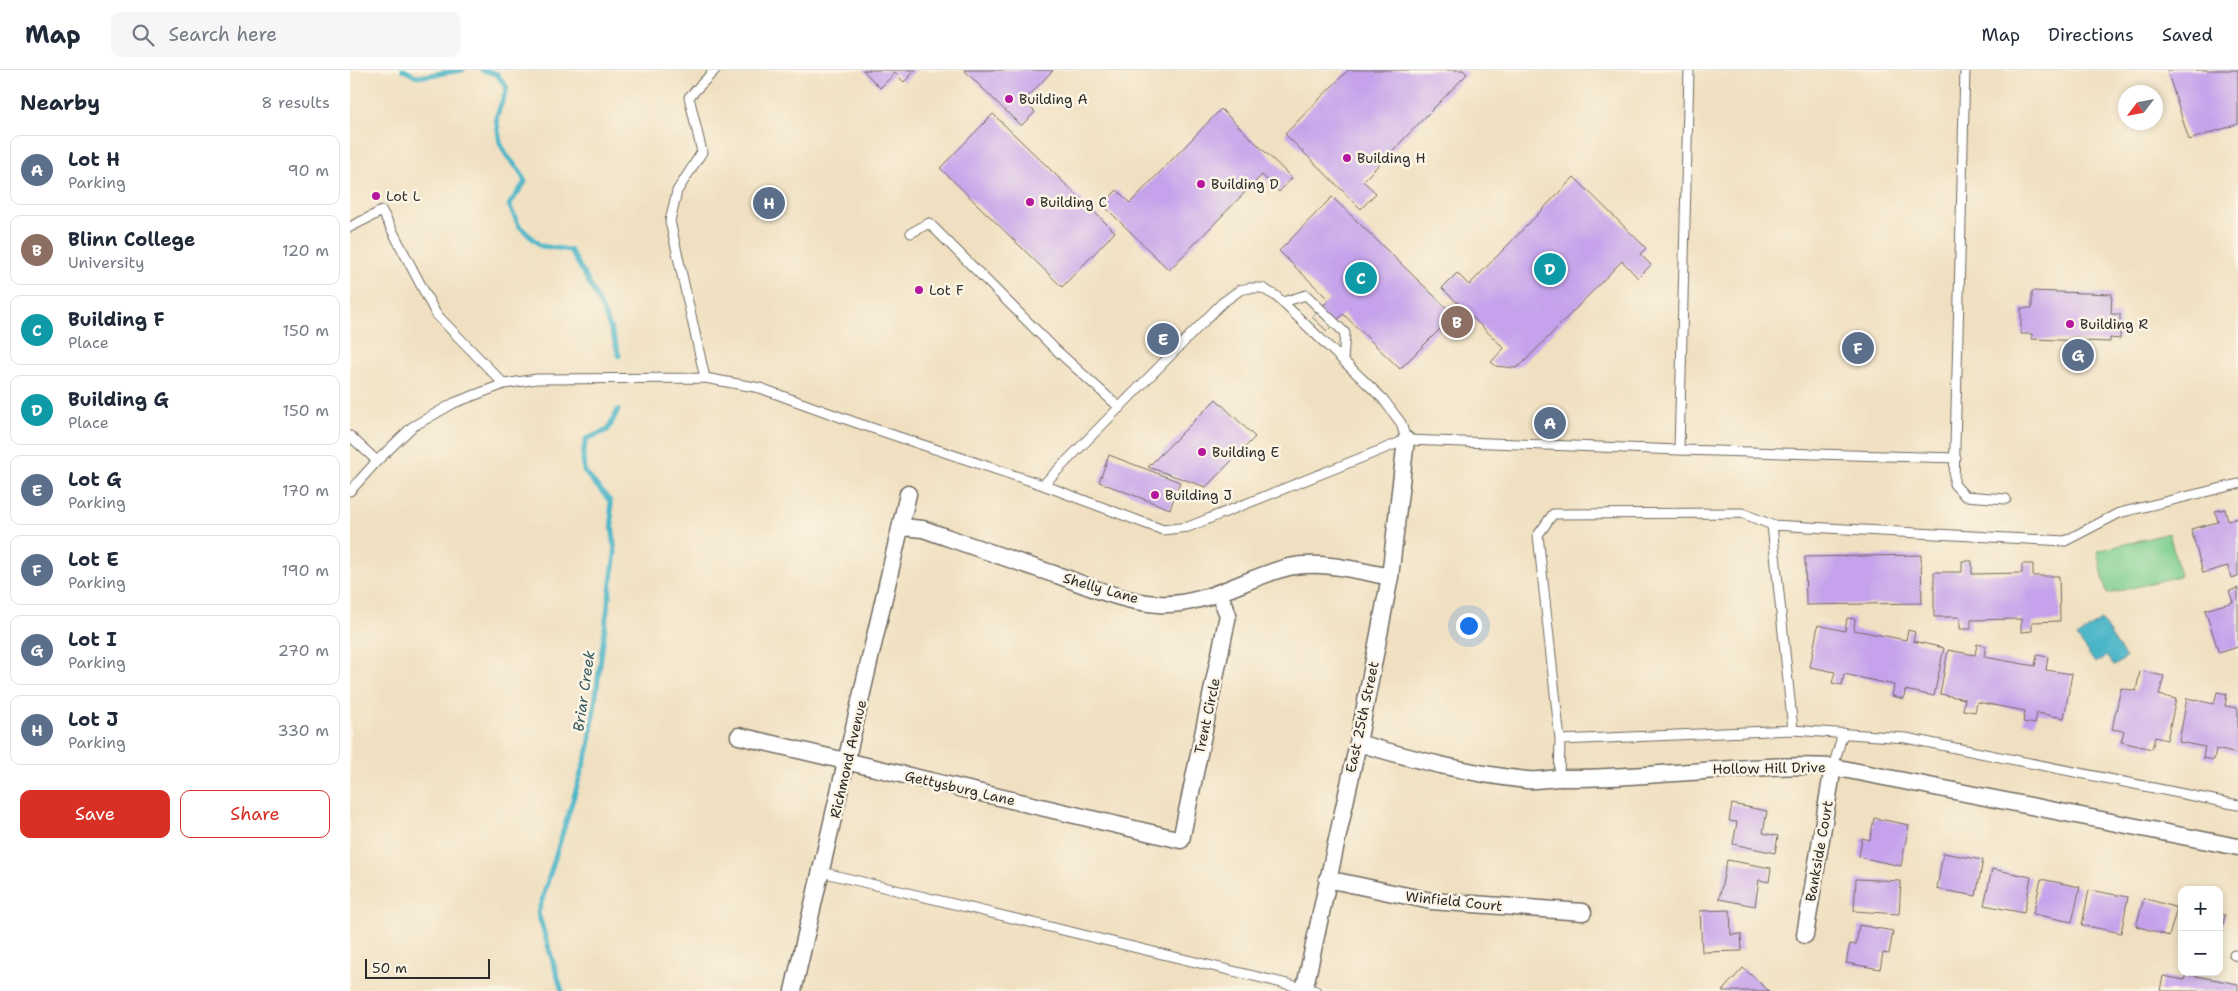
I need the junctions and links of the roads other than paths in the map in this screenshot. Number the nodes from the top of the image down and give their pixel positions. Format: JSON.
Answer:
{"nodes":[{"id":1,"x":715,"y":70,"type":"edge"},
{"id":2,"x":1688,"y":70,"type":"edge"},
{"id":3,"x":1965,"y":70,"type":"edge"},
{"id":4,"x":350,"y":227,"type":"edge"},
{"id":5,"x":911,"y":233,"type":"dead end"},
{"id":6,"x":1283,"y":302,"type":"junction"},
{"id":7,"x":1343,"y":361,"type":"junction"},
{"id":8,"x":705,"y":378,"type":"junction"},
{"id":9,"x":504,"y":384,"type":"junction"},
{"id":10,"x":1120,"y":408,"type":"junction"},
{"id":11,"x":350,"y":436,"type":"edge"},
{"id":12,"x":1406,"y":440,"type":"junction"},
{"id":13,"x":1679,"y":450,"type":"junction"},
{"id":14,"x":1956,"y":458,"type":"junction"},
{"id":15,"x":377,"y":461,"type":"junction"},
{"id":16,"x":2238,"y":484,"type":"edge"},
{"id":17,"x":1043,"y":485,"type":"junction"},
{"id":18,"x":350,"y":491,"type":"edge"},
{"id":19,"x":908,"y":494,"type":"dead end"},
{"id":20,"x":2006,"y":499,"type":"dead end"},
{"id":21,"x":1772,"y":525,"type":"junction"},
{"id":22,"x":902,"y":527,"type":"junction"},
{"id":23,"x":1390,"y":577,"type":"junction"},
{"id":24,"x":1219,"y":593,"type":"junction"},
{"id":25,"x":1794,"y":730,"type":"junction"},
{"id":26,"x":1843,"y":733,"type":"junction"},
{"id":27,"x":739,"y":736,"type":"dead end"},
{"id":28,"x":1560,"y":740,"type":"junction"},
{"id":29,"x":1358,"y":743,"type":"junction"},
{"id":30,"x":847,"y":761,"type":"junction"},
{"id":31,"x":1833,"y":767,"type":"junction"},
{"id":32,"x":1559,"y":778,"type":"junction"},
{"id":33,"x":2238,"y":805,"type":"edge"},
{"id":34,"x":1181,"y":840,"type":"joint"},
{"id":35,"x":2238,"y":847,"type":"edge"},
{"id":36,"x":821,"y":872,"type":"junction"},
{"id":37,"x":1327,"y":880,"type":"junction"},
{"id":38,"x":1583,"y":912,"type":"dead end"},
{"id":39,"x":1804,"y":935,"type":"dead end"},
{"id":40,"x":1308,"y":990,"type":"edge"},
{"id":41,"x":793,"y":991,"type":"edge"}],
"edges":[{"from":1,"to":8,"type":"lane"},
{"from":2,"to":13,"type":"lane"},
{"from":3,"to":14,"type":"lane"},
{"from":4,"to":9,"type":"lane"},
{"from":5,"to":10,"type":"lane"},
{"from":6,"to":7,"type":"lane"},
{"from":6,"to":7,"type":"lane"},
{"from":6,"to":10,"type":"lane"},
{"from":7,"to":12,"type":"lane"},
{"from":8,"to":9,"type":"lane"},
{"from":8,"to":17,"type":"lane"},
{"from":9,"to":15,"type":"lane"},
{"from":10,"to":17,"type":"lane"},
{"from":11,"to":15,"type":"lane"},
{"from":12,"to":13,"type":"lane"},
{"from":12,"to":17,"type":"lane"},
{"from":12,"to":23,"type":"street","name":"East 25th Street"},
{"from":13,"to":14,"type":"lane"},
{"from":14,"to":20,"type":"lane"},
{"from":15,"to":18,"type":"lane"},
{"from":16,"to":21,"type":"lane"},
{"from":19,"to":22,"type":"street","name":"Richmond Avenue"},
{"from":21,"to":25,"type":"lane"},
{"from":21,"to":28,"type":"lane"},
{"from":22,"to":24,"type":"street","name":"Shelly Lane"},
{"from":22,"to":30,"type":"street","name":"Richmond Avenue"},
{"from":23,"to":24,"type":"street","name":"Shelly Lane"},
{"from":23,"to":29,"type":"street","name":"East 25th Street"},
{"from":24,"to":34,"type":"street","name":"Trent Circle"},
{"from":25,"to":26,"type":"lane"},
{"from":25,"to":28,"type":"lane"},
{"from":26,"to":31,"type":"lane"},
{"from":26,"to":33,"type":"lane"},
{"from":27,"to":30,"type":"street","name":"Gettysburg Lane"},
{"from":28,"to":32,"type":"lane"},
{"from":29,"to":32,"type":"street","name":"Hollow Hill Drive"},
{"from":29,"to":37,"type":"street","name":"East 25th Street"},
{"from":30,"to":34,"type":"street","name":"Gettysburg Lane"},
{"from":30,"to":36,"type":"street","name":"Richmond Avenue"},
{"from":31,"to":32,"type":"street","name":"Hollow Hill Drive"},
{"from":31,"to":35,"type":"street","name":"Hollow Hill Drive"},
{"from":31,"to":39,"type":"street","name":"Bankside Court"},
{"from":36,"to":40,"type":"lane"},
{"from":36,"to":41,"type":"street","name":"Richmond Avenue"},
{"from":37,"to":38,"type":"street","name":"Winfield Court"},
{"from":37,"to":40,"type":"street","name":"East 25th Street"}]}
